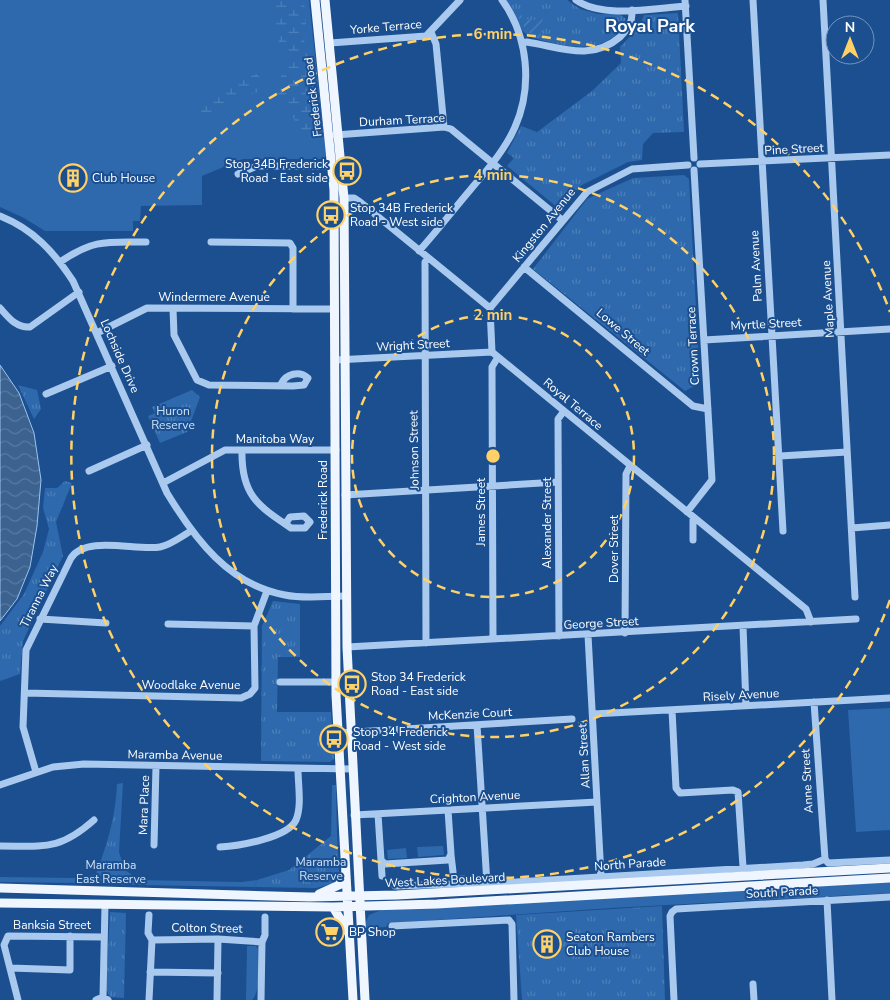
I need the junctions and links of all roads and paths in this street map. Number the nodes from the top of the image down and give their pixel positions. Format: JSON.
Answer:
{"nodes":[{"id":1,"x":315,"y":0,"type":"edge"},
{"id":2,"x":325,"y":0,"type":"edge"},
{"id":3,"x":460,"y":0,"type":"edge"},
{"id":4,"x":502,"y":0,"type":"edge"},
{"id":5,"x":576,"y":0,"type":"edge"},
{"id":6,"x":753,"y":0,"type":"edge"},
{"id":7,"x":823,"y":0,"type":"edge"},
{"id":8,"x":686,"y":3,"type":"edge"},
{"id":9,"x":632,"y":10,"type":"junction"},
{"id":10,"x":431,"y":32,"type":"junction"},
{"id":11,"x":330,"y":43,"type":"junction"},
{"id":12,"x":522,"y":43,"type":"junction"},
{"id":13,"x":444,"y":127,"type":"junction"},
{"id":14,"x":334,"y":135,"type":"junction"},
{"id":15,"x":890,"y":155,"type":"edge"},
{"id":16,"x":694,"y":158,"type":"junction"},
{"id":17,"x":833,"y":158,"type":"junction"},
{"id":18,"x":762,"y":162,"type":"junction"},
{"id":19,"x":492,"y":163,"type":"junction"},
{"id":20,"x":700,"y":164,"type":"junction"},
{"id":21,"x":688,"y":165,"type":"junction"},
{"id":22,"x":333,"y":166,"type":"junction"},
{"id":23,"x":694,"y":170,"type":"junction"},
{"id":24,"x":238,"y":174,"type":"dead end"},
{"id":25,"x":344,"y":198,"type":"junction"},
{"id":26,"x":0,"y":216,"type":"edge"},
{"id":27,"x":562,"y":220,"type":"junction"},
{"id":28,"x":146,"y":242,"type":"dead end"},
{"id":29,"x":210,"y":242,"type":"dead end"},
{"id":30,"x":420,"y":250,"type":"junction"},
{"id":31,"x":428,"y":258,"type":"junction"},
{"id":32,"x":60,"y":262,"type":"junction"},
{"id":33,"x":524,"y":267,"type":"junction"},
{"id":34,"x":79,"y":292,"type":"junction"},
{"id":35,"x":0,"y":308,"type":"edge"},
{"id":36,"x":173,"y":308,"type":"junction"},
{"id":37,"x":490,"y":308,"type":"junction"},
{"id":38,"x":293,"y":309,"type":"junction"},
{"id":39,"x":335,"y":309,"type":"junction"},
{"id":40,"x":890,"y":329,"type":"edge"},
{"id":41,"x":841,"y":332,"type":"junction"},
{"id":42,"x":97,"y":333,"type":"junction"},
{"id":43,"x":771,"y":335,"type":"junction"},
{"id":44,"x":704,"y":340,"type":"junction"},
{"id":45,"x":495,"y":354,"type":"junction"},
{"id":46,"x":424,"y":355,"type":"junction"},
{"id":47,"x":340,"y":360,"type":"junction"},
{"id":48,"x":112,"y":366,"type":"junction"},
{"id":49,"x":281,"y":384,"type":"dead end"},
{"id":50,"x":46,"y":394,"type":"dead end"},
{"id":51,"x":708,"y":409,"type":"junction"},
{"id":52,"x":564,"y":411,"type":"junction"},
{"id":53,"x":148,"y":445,"type":"junction"},
{"id":54,"x":242,"y":450,"type":"junction"},
{"id":55,"x":336,"y":450,"type":"junction"},
{"id":56,"x":847,"y":452,"type":"junction"},
{"id":57,"x":780,"y":456,"type":"junction"},
{"id":58,"x":630,"y":466,"type":"junction"},
{"id":59,"x":89,"y":471,"type":"dead end"},
{"id":60,"x":558,"y":482,"type":"junction"},
{"id":61,"x":163,"y":483,"type":"junction"},
{"id":62,"x":492,"y":486,"type":"junction"},
{"id":63,"x":425,"y":490,"type":"junction"},
{"id":64,"x":345,"y":495,"type":"junction"},
{"id":65,"x":690,"y":515,"type":"junction"},
{"id":66,"x":286,"y":523,"type":"dead end"},
{"id":67,"x":890,"y":525,"type":"edge"},
{"id":68,"x":852,"y":528,"type":"junction"},
{"id":69,"x":192,"y":531,"type":"junction"},
{"id":70,"x":783,"y":531,"type":"dead end"},
{"id":71,"x":693,"y":540,"type":"dead end"},
{"id":72,"x":267,"y":591,"type":"junction"},
{"id":73,"x":335,"y":596,"type":"junction"},
{"id":74,"x":346,"y":596,"type":"junction"},
{"id":75,"x":855,"y":597,"type":"dead end"},
{"id":76,"x":40,"y":619,"type":"junction"},
{"id":77,"x":856,"y":619,"type":"dead end"},
{"id":78,"x":811,"y":622,"type":"junction"},
{"id":79,"x":106,"y":624,"type":"dead end"},
{"id":80,"x":168,"y":624,"type":"dead end"},
{"id":81,"x":254,"y":626,"type":"junction"},
{"id":82,"x":743,"y":626,"type":"junction"},
{"id":83,"x":625,"y":633,"type":"junction"},
{"id":84,"x":588,"y":635,"type":"junction"},
{"id":85,"x":559,"y":636,"type":"junction"},
{"id":86,"x":493,"y":639,"type":"junction"},
{"id":87,"x":426,"y":643,"type":"junction"},
{"id":88,"x":347,"y":647,"type":"junction"},
{"id":89,"x":280,"y":682,"type":"dead end"},
{"id":90,"x":336,"y":682,"type":"junction"},
{"id":91,"x":24,"y":693,"type":"junction"},
{"id":92,"x":890,"y":698,"type":"edge"},
{"id":93,"x":814,"y":702,"type":"junction"},
{"id":94,"x":746,"y":706,"type":"junction"},
{"id":95,"x":672,"y":710,"type":"junction"},
{"id":96,"x":593,"y":714,"type":"junction"},
{"id":97,"x":572,"y":719,"type":"dead end"},
{"id":98,"x":478,"y":725,"type":"junction"},
{"id":99,"x":350,"y":732,"type":"junction"},
{"id":100,"x":338,"y":733,"type":"junction"},
{"id":101,"x":156,"y":766,"type":"junction"},
{"id":102,"x":298,"y":769,"type":"junction"},
{"id":103,"x":340,"y":769,"type":"junction"},
{"id":104,"x":352,"y":769,"type":"junction"},
{"id":105,"x":36,"y":772,"type":"junction"},
{"id":106,"x":0,"y":785,"type":"edge"},
{"id":107,"x":597,"y":802,"type":"junction"},
{"id":108,"x":482,"y":808,"type":"junction"},
{"id":109,"x":448,"y":810,"type":"junction"},
{"id":110,"x":378,"y":814,"type":"junction"},
{"id":111,"x":354,"y":815,"type":"junction"},
{"id":112,"x":94,"y":820,"type":"dead end"},
{"id":113,"x":154,"y":845,"type":"dead end"},
{"id":114,"x":0,"y":846,"type":"edge"},
{"id":115,"x":220,"y":847,"type":"dead end"},
{"id":116,"x":451,"y":854,"type":"junction"},
{"id":117,"x":824,"y":859,"type":"junction"},
{"id":118,"x":381,"y":860,"type":"junction"},
{"id":119,"x":890,"y":860,"type":"edge"},
{"id":120,"x":851,"y":862,"type":"junction"},
{"id":121,"x":743,"y":868,"type":"junction"},
{"id":122,"x":890,"y":868,"type":"edge"},
{"id":123,"x":858,"y":870,"type":"junction"},
{"id":124,"x":453,"y":872,"type":"dead end"},
{"id":125,"x":346,"y":873,"type":"junction"},
{"id":126,"x":358,"y":876,"type":"junction"},
{"id":127,"x":382,"y":876,"type":"dead end"},
{"id":128,"x":602,"y":876,"type":"junction"},
{"id":129,"x":890,"y":878,"type":"edge"},
{"id":130,"x":487,"y":884,"type":"junction"},
{"id":131,"x":0,"y":888,"type":"edge"},
{"id":132,"x":396,"y":891,"type":"junction"},
{"id":133,"x":347,"y":896,"type":"junction"},
{"id":134,"x":374,"y":896,"type":"junction"},
{"id":135,"x":310,"y":897,"type":"junction"},
{"id":136,"x":890,"y":897,"type":"edge"},
{"id":137,"x":826,"y":900,"type":"junction"},
{"id":138,"x":360,"y":901,"type":"junction"},
{"id":139,"x":0,"y":903,"type":"edge"},
{"id":140,"x":105,"y":905,"type":"junction"},
{"id":141,"x":383,"y":905,"type":"junction"},
{"id":142,"x":348,"y":906,"type":"junction"},
{"id":143,"x":333,"y":907,"type":"junction"},
{"id":144,"x":148,"y":915,"type":"dead end"},
{"id":145,"x":265,"y":917,"type":"dead end"},
{"id":146,"x":361,"y":925,"type":"junction"},
{"id":147,"x":392,"y":926,"type":"dead end"},
{"id":148,"x":350,"y":935,"type":"junction"},
{"id":149,"x":70,"y":936,"type":"junction"},
{"id":150,"x":103,"y":937,"type":"junction"},
{"id":151,"x":218,"y":939,"type":"junction"},
{"id":152,"x":152,"y":940,"type":"junction"},
{"id":153,"x":262,"y":942,"type":"junction"},
{"id":154,"x":10,"y":968,"type":"junction"},
{"id":155,"x":150,"y":972,"type":"junction"},
{"id":156,"x":218,"y":973,"type":"junction"},
{"id":157,"x":753,"y":984,"type":"dead end"},
{"id":158,"x":102,"y":999,"type":"edge"},
{"id":159,"x":18,"y":1000,"type":"edge"},
{"id":160,"x":149,"y":1000,"type":"edge"},
{"id":161,"x":218,"y":1000,"type":"edge"},
{"id":162,"x":261,"y":1000,"type":"edge"},
{"id":163,"x":353,"y":1000,"type":"edge"},
{"id":164,"x":365,"y":1000,"type":"edge"},
{"id":165,"x":514,"y":1000,"type":"edge"},
{"id":166,"x":674,"y":1000,"type":"edge"},
{"id":167,"x":754,"y":1000,"type":"edge"},
{"id":168,"x":832,"y":1000,"type":"edge"}],
"edges":[{"from":1,"to":14,"type":"main road","name":"Frederick Road"},
{"from":2,"to":11,"type":"main road","name":"Frederick Road"},
{"from":3,"to":10,"type":"street","name":"Yorke Terrace"},
{"from":4,"to":12,"type":"street"},
{"from":5,"to":9,"type":"street"},
{"from":6,"to":18,"type":"street","name":"Palm Avenue"},
{"from":7,"to":17,"type":"street","name":"Maple Avenue"},
{"from":8,"to":9,"type":"street"},
{"from":8,"to":16,"type":"street"},
{"from":9,"to":12,"type":"street"},
{"from":10,"to":11,"type":"street","name":"Yorke Terrace"},
{"from":10,"to":13,"type":"street"},
{"from":11,"to":14,"type":"main road","name":"Frederick Road"},
{"from":12,"to":19,"type":"street"},
{"from":13,"to":14,"type":"street","name":"Durham Terrace"},
{"from":13,"to":19,"type":"street","name":"Durham Terrace"},
{"from":14,"to":22,"type":"main road","name":"Frederick Road"},
{"from":14,"to":25,"type":"main road","name":"Frederick Road"},
{"from":15,"to":17,"type":"street","name":"Pine Street"},
{"from":16,"to":20,"type":"street"},
{"from":16,"to":21,"type":"street"},
{"from":17,"to":18,"type":"street","name":"Pine Street"},
{"from":17,"to":41,"type":"street","name":"Maple Avenue"},
{"from":18,"to":20,"type":"street","name":"Pine Street"},
{"from":18,"to":43,"type":"street","name":"Palm Avenue"},
{"from":19,"to":27,"type":"street","name":"Durham Terrace"},
{"from":19,"to":30,"type":"street"},
{"from":20,"to":23,"type":"street"},
{"from":21,"to":23,"type":"street"},
{"from":21,"to":27,"type":"street","name":"Kingston Avenue"},
{"from":22,"to":24,"type":"street"},
{"from":22,"to":39,"type":"main road","name":"Frederick Road"},
{"from":23,"to":44,"type":"street","name":"Crown Terrace"},
{"from":25,"to":30,"type":"street"},
{"from":25,"to":47,"type":"main road","name":"Frederick Road"},
{"from":26,"to":32,"type":"street","name":"Lochside Drive"},
{"from":27,"to":33,"type":"street","name":"Kingston Avenue"},
{"from":28,"to":32,"type":"street"},
{"from":29,"to":38,"type":"street"},
{"from":30,"to":31,"type":"street"},
{"from":31,"to":37,"type":"street"},
{"from":31,"to":46,"type":"street","name":"Johnson Street"},
{"from":32,"to":34,"type":"street","name":"Lochside Drive"},
{"from":33,"to":37,"type":"street","name":"Kingston Avenue"},
{"from":33,"to":51,"type":"street","name":"Lowe Street"},
{"from":34,"to":35,"type":"street"},
{"from":34,"to":42,"type":"street","name":"Lochside Drive"},
{"from":36,"to":38,"type":"street","name":"Windermere Avenue"},
{"from":36,"to":42,"type":"street","name":"Windermere Avenue"},
{"from":36,"to":49,"type":"street"},
{"from":37,"to":45,"type":"street"},
{"from":38,"to":39,"type":"street","name":"Windermere Avenue"},
{"from":39,"to":47,"type":"main road","name":"Frederick Road"},
{"from":40,"to":41,"type":"street","name":"Myrtle Street"},
{"from":41,"to":43,"type":"street","name":"Myrtle Street"},
{"from":41,"to":56,"type":"street","name":"Maple Avenue"},
{"from":42,"to":48,"type":"street","name":"Lochside Drive"},
{"from":43,"to":44,"type":"street","name":"Myrtle Street"},
{"from":43,"to":57,"type":"street","name":"Palm Avenue"},
{"from":44,"to":51,"type":"street","name":"Crown Terrace"},
{"from":45,"to":46,"type":"street","name":"Wright Street"},
{"from":45,"to":52,"type":"street","name":"Royal Terrace"},
{"from":45,"to":62,"type":"street","name":"James Street"},
{"from":46,"to":47,"type":"street","name":"Wright Street"},
{"from":46,"to":63,"type":"street","name":"Johnson Street"},
{"from":47,"to":55,"type":"main road","name":"Frederick Road"},
{"from":47,"to":64,"type":"main road","name":"Frederick Road"},
{"from":48,"to":50,"type":"street"},
{"from":48,"to":53,"type":"street","name":"Lochside Drive"},
{"from":51,"to":65,"type":"street","name":"Crown Terrace"},
{"from":52,"to":58,"type":"street","name":"Royal Terrace"},
{"from":52,"to":60,"type":"street","name":"Alexander Street"},
{"from":53,"to":59,"type":"street"},
{"from":53,"to":61,"type":"street","name":"Lochside Drive"},
{"from":54,"to":55,"type":"street","name":"Manitoba Way"},
{"from":54,"to":61,"type":"street","name":"Manitoba Way"},
{"from":54,"to":66,"type":"street"},
{"from":55,"to":73,"type":"main road","name":"Frederick Road"},
{"from":56,"to":57,"type":"street"},
{"from":56,"to":68,"type":"street","name":"Maple Avenue"},
{"from":57,"to":70,"type":"street","name":"Palm Avenue"},
{"from":58,"to":65,"type":"street","name":"Royal Terrace"},
{"from":58,"to":83,"type":"street","name":"Dover Street"},
{"from":60,"to":62,"type":"street"},
{"from":60,"to":85,"type":"street","name":"Alexander Street"},
{"from":61,"to":69,"type":"street","name":"Lochside Drive"},
{"from":62,"to":63,"type":"street"},
{"from":62,"to":86,"type":"street","name":"James Street"},
{"from":63,"to":64,"type":"street"},
{"from":63,"to":87,"type":"street","name":"Johnson Street"},
{"from":64,"to":74,"type":"main road","name":"Frederick Road"},
{"from":65,"to":71,"type":"street"},
{"from":65,"to":78,"type":"street","name":"Royal Terrace"},
{"from":67,"to":68,"type":"street"},
{"from":68,"to":75,"type":"street","name":"Maple Avenue"},
{"from":69,"to":72,"type":"street","name":"Lochside Drive"},
{"from":69,"to":76,"type":"street","name":"Tiranna Way"},
{"from":72,"to":73,"type":"street","name":"Lochside Drive"},
{"from":72,"to":81,"type":"street","name":"Woodlake Avenue"},
{"from":73,"to":74,"type":"street","name":"Lochside Drive"},
{"from":73,"to":90,"type":"main road","name":"Frederick Road"},
{"from":74,"to":88,"type":"main road","name":"Frederick Road"},
{"from":76,"to":79,"type":"street"},
{"from":76,"to":91,"type":"street","name":"Tiranna Way"},
{"from":77,"to":78,"type":"street","name":"George Street"},
{"from":78,"to":82,"type":"street","name":"George Street"},
{"from":80,"to":81,"type":"street"},
{"from":81,"to":91,"type":"street","name":"Woodlake Avenue"},
{"from":82,"to":83,"type":"street","name":"George Street"},
{"from":82,"to":94,"type":"street"},
{"from":83,"to":84,"type":"street","name":"George Street"},
{"from":84,"to":85,"type":"street","name":"George Street"},
{"from":84,"to":96,"type":"street","name":"Allan Street"},
{"from":85,"to":86,"type":"street","name":"George Street"},
{"from":86,"to":87,"type":"street","name":"George Street"},
{"from":87,"to":88,"type":"street","name":"George Street"},
{"from":88,"to":99,"type":"main road","name":"Frederick Road"},
{"from":89,"to":90,"type":"street"},
{"from":90,"to":100,"type":"main road","name":"Frederick Road"},
{"from":91,"to":105,"type":"street","name":"Tiranna Way"},
{"from":92,"to":93,"type":"street","name":"Risely Avenue"},
{"from":93,"to":94,"type":"street","name":"Risely Avenue"},
{"from":93,"to":117,"type":"street","name":"Anne Street"},
{"from":94,"to":95,"type":"street","name":"Risely Avenue"},
{"from":95,"to":96,"type":"street","name":"Risely Avenue"},
{"from":95,"to":121,"type":"street"},
{"from":96,"to":107,"type":"street","name":"Allan Street"},
{"from":97,"to":98,"type":"street","name":"McKenzie Court"},
{"from":98,"to":99,"type":"street","name":"McKenzie Court"},
{"from":98,"to":108,"type":"street"},
{"from":99,"to":100,"type":"street","name":"McKenzie Court"},
{"from":99,"to":104,"type":"main road","name":"Frederick Road"},
{"from":100,"to":103,"type":"main road","name":"Frederick Road"},
{"from":101,"to":102,"type":"street","name":"Maramba Avenue"},
{"from":101,"to":105,"type":"street","name":"Maramba Avenue"},
{"from":101,"to":113,"type":"street","name":"Mara Place"},
{"from":102,"to":103,"type":"street","name":"Maramba Avenue"},
{"from":102,"to":115,"type":"street"},
{"from":103,"to":104,"type":"street","name":"Maramba Avenue"},
{"from":103,"to":125,"type":"main road","name":"Frederick Road"},
{"from":104,"to":111,"type":"main road","name":"Frederick Road"},
{"from":105,"to":106,"type":"street","name":"Maramba Avenue"},
{"from":107,"to":108,"type":"street","name":"Crighton Avenue"},
{"from":107,"to":128,"type":"street","name":"Allan Street"},
{"from":108,"to":109,"type":"street","name":"Crighton Avenue"},
{"from":108,"to":130,"type":"street"},
{"from":109,"to":110,"type":"street","name":"Crighton Avenue"},
{"from":109,"to":116,"type":"street"},
{"from":110,"to":111,"type":"street","name":"Crighton Avenue"},
{"from":110,"to":118,"type":"street"},
{"from":111,"to":126,"type":"main road","name":"Frederick Road"},
{"from":112,"to":114,"type":"street"},
{"from":116,"to":118,"type":"street"},
{"from":116,"to":124,"type":"street"},
{"from":117,"to":120,"type":"street","name":"North Parade"},
{"from":117,"to":121,"type":"street","name":"North Parade"},
{"from":118,"to":127,"type":"street"},
{"from":119,"to":120,"type":"street","name":"North Parade"},
{"from":120,"to":123,"type":"street"},
{"from":121,"to":128,"type":"street","name":"North Parade"},
{"from":122,"to":123,"type":"main road","name":"West Lakes Boulevard"},
{"from":123,"to":132,"type":"main road","name":"West Lakes Boulevard"},
{"from":125,"to":133,"type":"main road","name":"Frederick Road"},
{"from":125,"to":135,"type":"main road"},
{"from":126,"to":134,"type":"main road"},
{"from":126,"to":138,"type":"main road","name":"Frederick Road"},
{"from":128,"to":130,"type":"street","name":"North Parade"},
{"from":129,"to":141,"type":"main road","name":"West Lakes Boulevard"},
{"from":130,"to":132,"type":"street","name":"North Parade"},
{"from":131,"to":135,"type":"main road","name":"West Lakes Boulevard"},
{"from":132,"to":134,"type":"main road","name":"West Lakes Boulevard"},
{"from":133,"to":135,"type":"main road","name":"West Lakes Boulevard"},
{"from":133,"to":138,"type":"main road","name":"West Lakes Boulevard"},
{"from":133,"to":142,"type":"main road","name":"Frederick Road"},
{"from":134,"to":138,"type":"main road","name":"West Lakes Boulevard"},
{"from":136,"to":137,"type":"street","name":"South Parade"},
{"from":137,"to":166,"type":"street","name":"South Parade"},
{"from":137,"to":168,"type":"street"},
{"from":138,"to":141,"type":"main road","name":"West Lakes Boulevard"},
{"from":138,"to":142,"type":"main road","name":"West Lakes Boulevard"},
{"from":138,"to":146,"type":"main road","name":"Frederick Road"},
{"from":139,"to":140,"type":"main road","name":"West Lakes Boulevard"},
{"from":140,"to":143,"type":"main road","name":"West Lakes Boulevard"},
{"from":140,"to":150,"type":"street"},
{"from":141,"to":146,"type":"main road"},
{"from":142,"to":143,"type":"main road","name":"West Lakes Boulevard"},
{"from":142,"to":148,"type":"main road","name":"Frederick Road"},
{"from":143,"to":148,"type":"main road"},
{"from":144,"to":152,"type":"street"},
{"from":145,"to":153,"type":"street"},
{"from":146,"to":164,"type":"main road","name":"Frederick Road"},
{"from":147,"to":165,"type":"street"},
{"from":148,"to":163,"type":"main road","name":"Frederick Road"},
{"from":149,"to":150,"type":"street","name":"Banksia Street"},
{"from":149,"to":154,"type":"street"},
{"from":149,"to":154,"type":"street","name":"Banksia Street"},
{"from":150,"to":158,"type":"street"},
{"from":151,"to":152,"type":"street","name":"Colton Street"},
{"from":151,"to":153,"type":"street","name":"Colton Street"},
{"from":151,"to":156,"type":"street"},
{"from":152,"to":155,"type":"street"},
{"from":153,"to":162,"type":"street"},
{"from":154,"to":159,"type":"street","name":"Banksia Street"},
{"from":155,"to":156,"type":"street"},
{"from":155,"to":160,"type":"street"},
{"from":156,"to":161,"type":"street"},
{"from":157,"to":167,"type":"street"}]}
